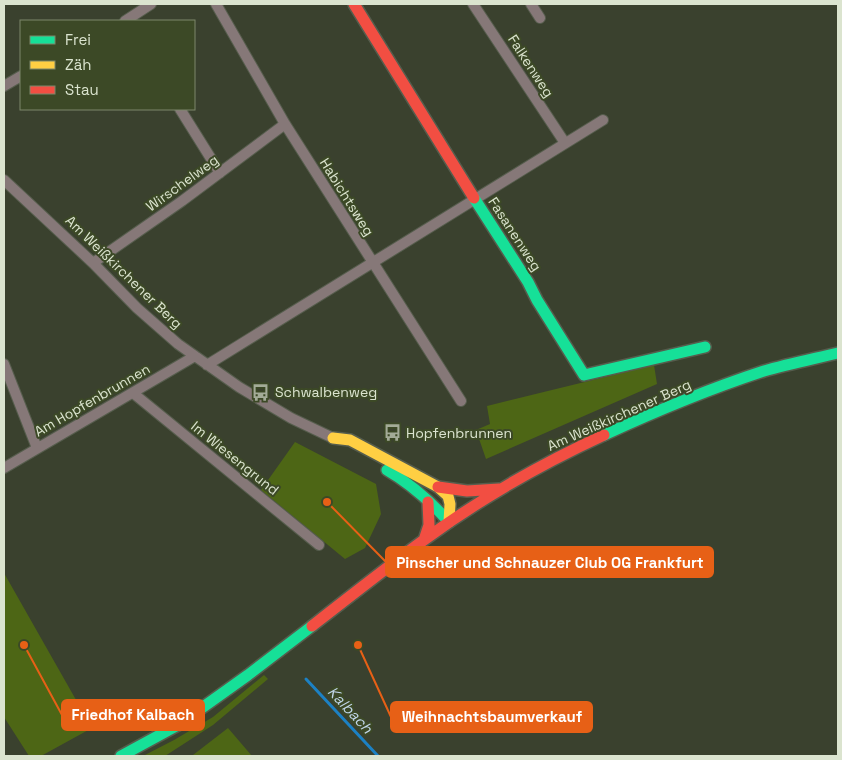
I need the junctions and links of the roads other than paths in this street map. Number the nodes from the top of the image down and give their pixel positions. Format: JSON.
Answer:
{"nodes":[{"id":1,"x":151,"y":4,"type":"edge"},
{"id":2,"x":216,"y":4,"type":"edge"},
{"id":3,"x":354,"y":4,"type":"edge"},
{"id":4,"x":473,"y":4,"type":"edge"},
{"id":5,"x":531,"y":4,"type":"edge"},
{"id":6,"x":540,"y":18,"type":"dead end"},
{"id":7,"x":127,"y":20,"type":"edge"},
{"id":8,"x":20,"y":77,"type":"edge"},
{"id":9,"x":4,"y":86,"type":"edge"},
{"id":10,"x":181,"y":110,"type":"edge"},
{"id":11,"x":603,"y":120,"type":"dead end"},
{"id":12,"x":285,"y":124,"type":"junction"},
{"id":13,"x":565,"y":143,"type":"junction"},
{"id":14,"x":220,"y":173,"type":"junction"},
{"id":15,"x":4,"y":180,"type":"edge"},
{"id":16,"x":475,"y":199,"type":"junction"},
{"id":17,"x":372,"y":262,"type":"junction"},
{"id":18,"x":93,"y":263,"type":"junction"},
{"id":19,"x":705,"y":347,"type":"dead end"},
{"id":20,"x":838,"y":353,"type":"edge"},
{"id":21,"x":195,"y":356,"type":"junction"},
{"id":22,"x":4,"y":364,"type":"edge"},
{"id":23,"x":207,"y":364,"type":"junction"},
{"id":24,"x":133,"y":393,"type":"junction"},
{"id":25,"x":461,"y":401,"type":"dead end"},
{"id":26,"x":333,"y":438,"type":"junction"},
{"id":27,"x":37,"y":448,"type":"junction"},
{"id":28,"x":4,"y":468,"type":"edge"},
{"id":29,"x":438,"y":487,"type":"junction"},
{"id":30,"x":502,"y":488,"type":"junction"},
{"id":31,"x":428,"y":502,"type":"junction"},
{"id":32,"x":449,"y":522,"type":"junction"},
{"id":33,"x":424,"y":540,"type":"junction"},
{"id":34,"x":319,"y":545,"type":"dead end"},
{"id":35,"x":121,"y":756,"type":"edge"}],
"edges":[{"from":1,"to":7,"type":"street"},
{"from":2,"to":12,"type":"street","name":"Habichtsweg"},
{"from":3,"to":16,"type":"street","name":"Fasanenweg"},
{"from":4,"to":13,"type":"street","name":"Falkenweg"},
{"from":5,"to":6,"type":"street"},
{"from":8,"to":9,"type":"street"},
{"from":10,"to":14,"type":"street"},
{"from":11,"to":13,"type":"street"},
{"from":12,"to":14,"type":"street","name":"Wirschelweg"},
{"from":12,"to":17,"type":"street","name":"Habichtsweg"},
{"from":13,"to":16,"type":"street"},
{"from":14,"to":18,"type":"street","name":"Wirschelweg"},
{"from":15,"to":18,"type":"street","name":"Am Weißkirchener Berg"},
{"from":16,"to":17,"type":"street"},
{"from":16,"to":19,"type":"street","name":"Fasanenweg"},
{"from":17,"to":23,"type":"street"},
{"from":17,"to":25,"type":"street","name":"Habichtsweg"},
{"from":18,"to":21,"type":"street","name":"Am Weißkirchener Berg"},
{"from":20,"to":30,"type":"street","name":"Am Weißkirchener Berg"},
{"from":21,"to":23,"type":"street","name":"Am Weißkirchener Berg"},
{"from":21,"to":24,"type":"street","name":"Am Hopfenbrunnen"},
{"from":22,"to":27,"type":"street"},
{"from":23,"to":26,"type":"street","name":"Am Weißkirchener Berg"},
{"from":24,"to":27,"type":"street","name":"Am Hopfenbrunnen"},
{"from":24,"to":34,"type":"street","name":"Im Wiesengrund"},
{"from":26,"to":29,"type":"street","name":"Am Weißkirchener Berg"},
{"from":26,"to":31,"type":"street","name":"Am Weißkirchener Berg"},
{"from":27,"to":28,"type":"street","name":"Am Hopfenbrunnen"},
{"from":29,"to":30,"type":"street","name":"Am Weißkirchener Berg"},
{"from":29,"to":32,"type":"street"},
{"from":30,"to":32,"type":"street","name":"Am Weißkirchener Berg"},
{"from":31,"to":32,"type":"street","name":"Am Weißkirchener Berg"},
{"from":31,"to":33,"type":"street"},
{"from":32,"to":33,"type":"street"},
{"from":33,"to":35,"type":"street"}]}
